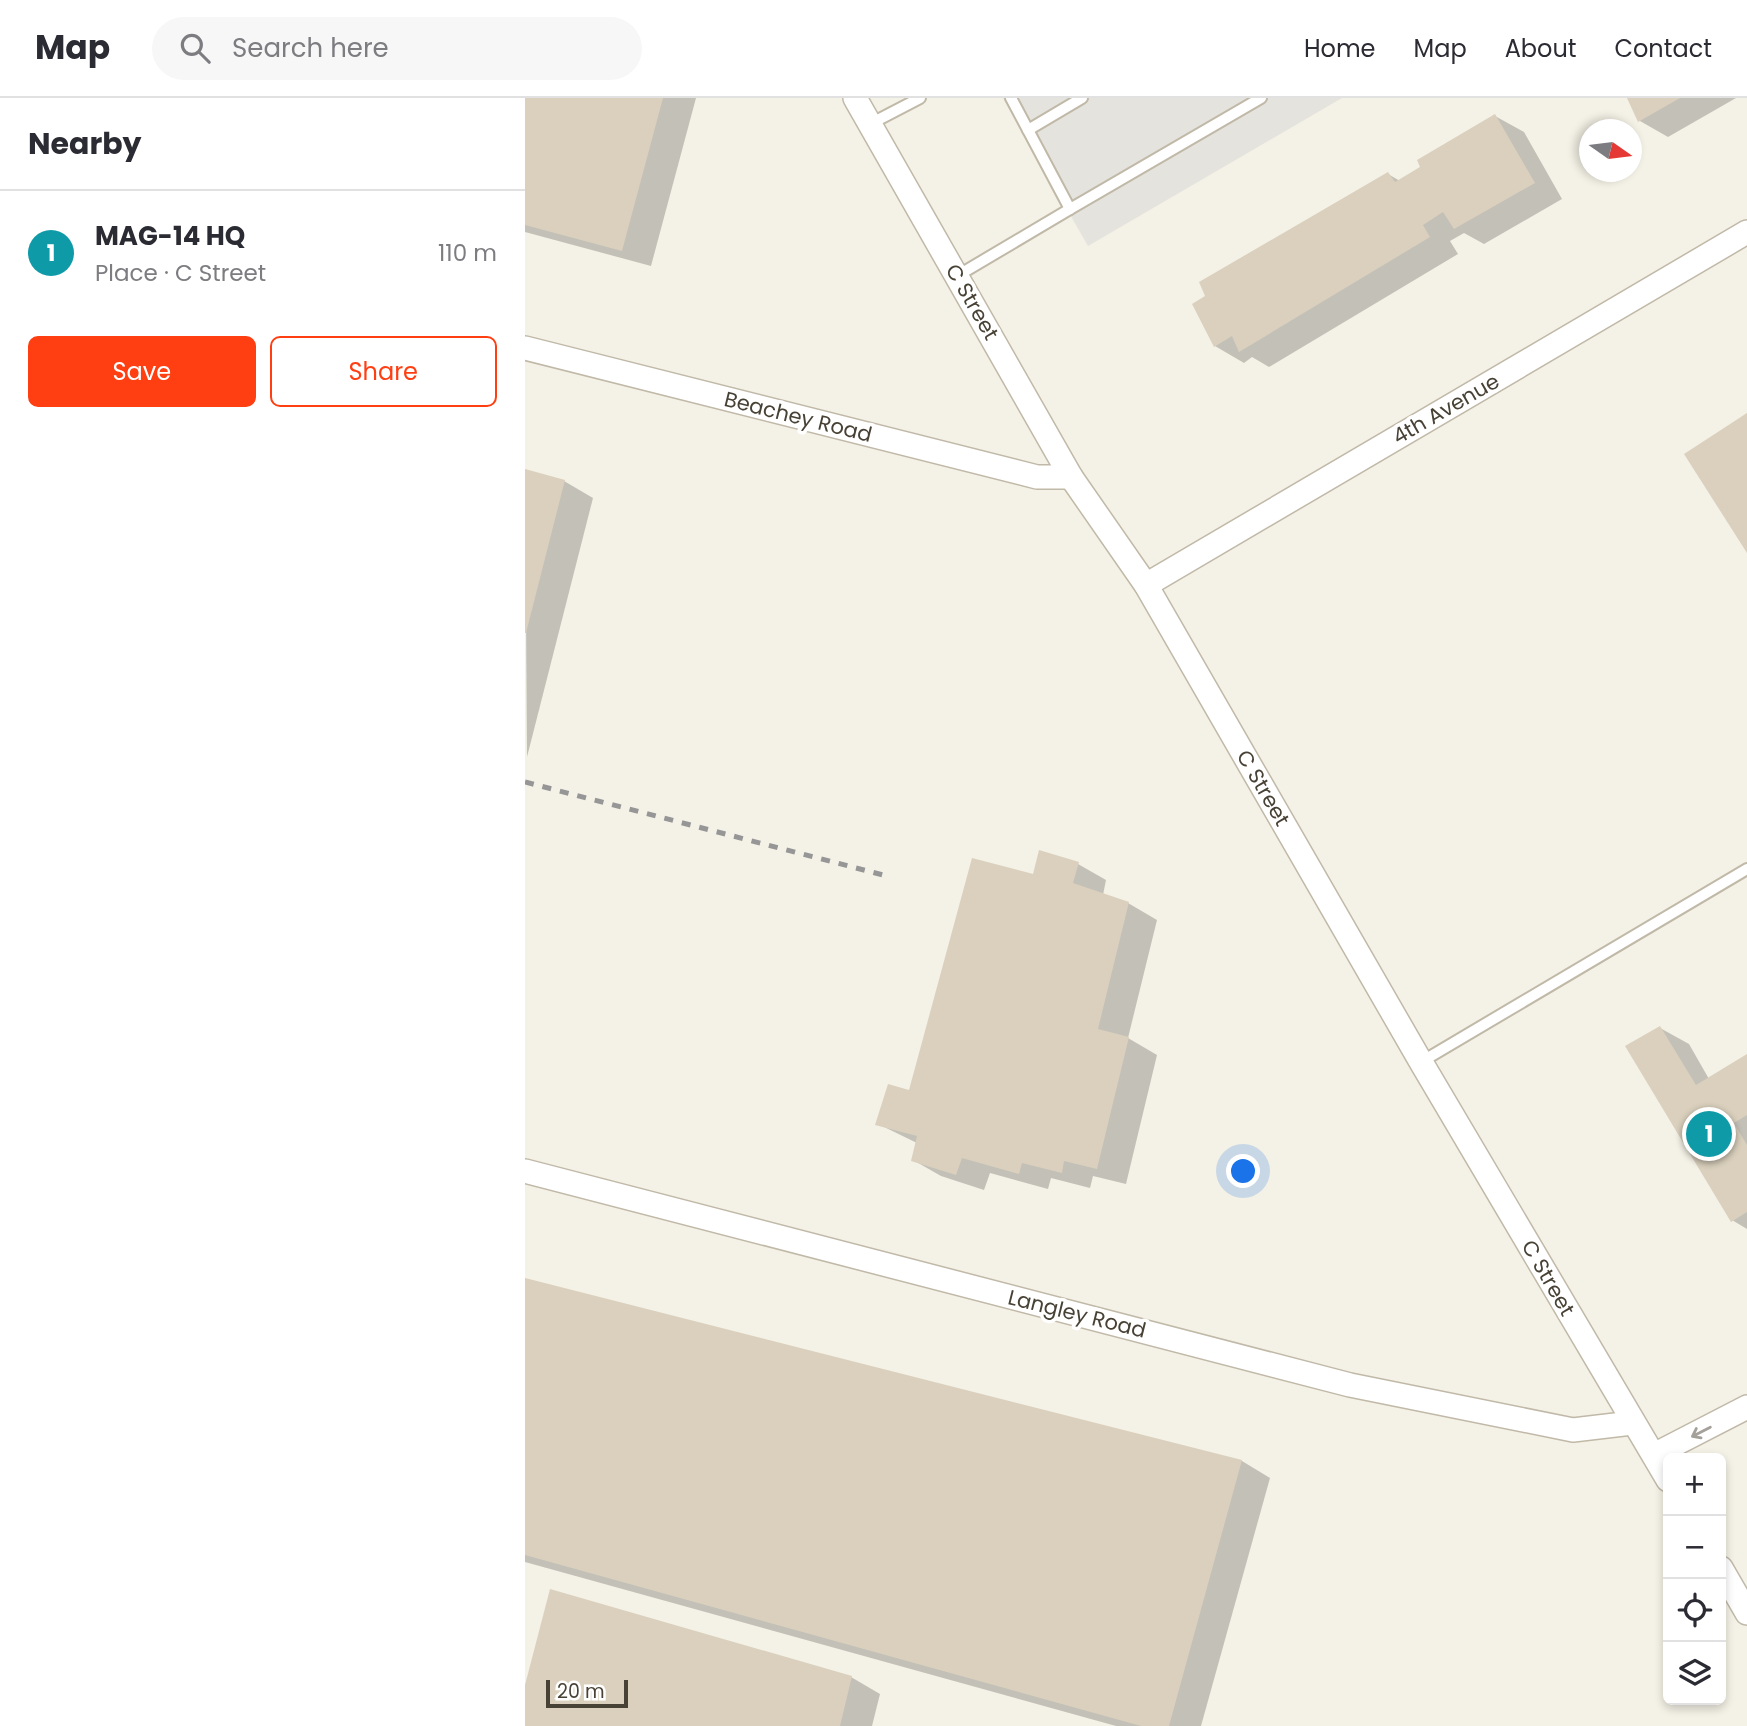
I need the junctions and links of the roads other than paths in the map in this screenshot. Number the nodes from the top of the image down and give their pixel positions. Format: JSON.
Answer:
{"nodes":[{"id":1,"x":855,"y":98,"type":"edge"},
{"id":2,"x":920,"y":98,"type":"edge"},
{"id":3,"x":1011,"y":98,"type":"edge"},
{"id":4,"x":1082,"y":98,"type":"edge"},
{"id":5,"x":1261,"y":98,"type":"edge"},
{"id":6,"x":870,"y":124,"type":"junction"},
{"id":7,"x":1028,"y":130,"type":"junction"},
{"id":8,"x":1070,"y":209,"type":"junction"},
{"id":9,"x":1747,"y":232,"type":"edge"},
{"id":10,"x":957,"y":276,"type":"junction"},
{"id":11,"x":525,"y":348,"type":"edge"},
{"id":12,"x":1072,"y":477,"type":"junction"},
{"id":13,"x":1146,"y":585,"type":"junction"},
{"id":14,"x":1747,"y":869,"type":"edge"},
{"id":15,"x":1421,"y":1062,"type":"junction"},
{"id":16,"x":525,"y":1171,"type":"edge"},
{"id":17,"x":1747,"y":1407,"type":"edge"},
{"id":18,"x":1632,"y":1423,"type":"junction"},
{"id":19,"x":1654,"y":1455,"type":"junction"},
{"id":20,"x":1663,"y":1471,"type":"edge"},
{"id":21,"x":1726,"y":1577,"type":"edge"},
{"id":22,"x":1747,"y":1613,"type":"edge"}],
"edges":[{"from":1,"to":6,"type":"street","name":"C Street"},
{"from":2,"to":6,"type":"lane"},
{"from":3,"to":7,"type":"lane"},
{"from":4,"to":7,"type":"lane"},
{"from":5,"to":8,"type":"lane"},
{"from":6,"to":10,"type":"street","name":"C Street"},
{"from":7,"to":8,"type":"lane"},
{"from":8,"to":10,"type":"lane"},
{"from":9,"to":13,"type":"street","name":"4th Avenue"},
{"from":10,"to":12,"type":"street","name":"C Street"},
{"from":11,"to":12,"type":"street","name":"Beachey Road"},
{"from":12,"to":13,"type":"street","name":"C Street"},
{"from":13,"to":15,"type":"street","name":"C Street"},
{"from":14,"to":15,"type":"lane"},
{"from":15,"to":18,"type":"street","name":"C Street"},
{"from":16,"to":18,"type":"street","name":"Langley Road"},
{"from":17,"to":19,"type":"street","one_way":true},
{"from":18,"to":19,"type":"street","name":"C Street"},
{"from":19,"to":20,"type":"street","name":"C Street"},
{"from":21,"to":22,"type":"street"}]}
